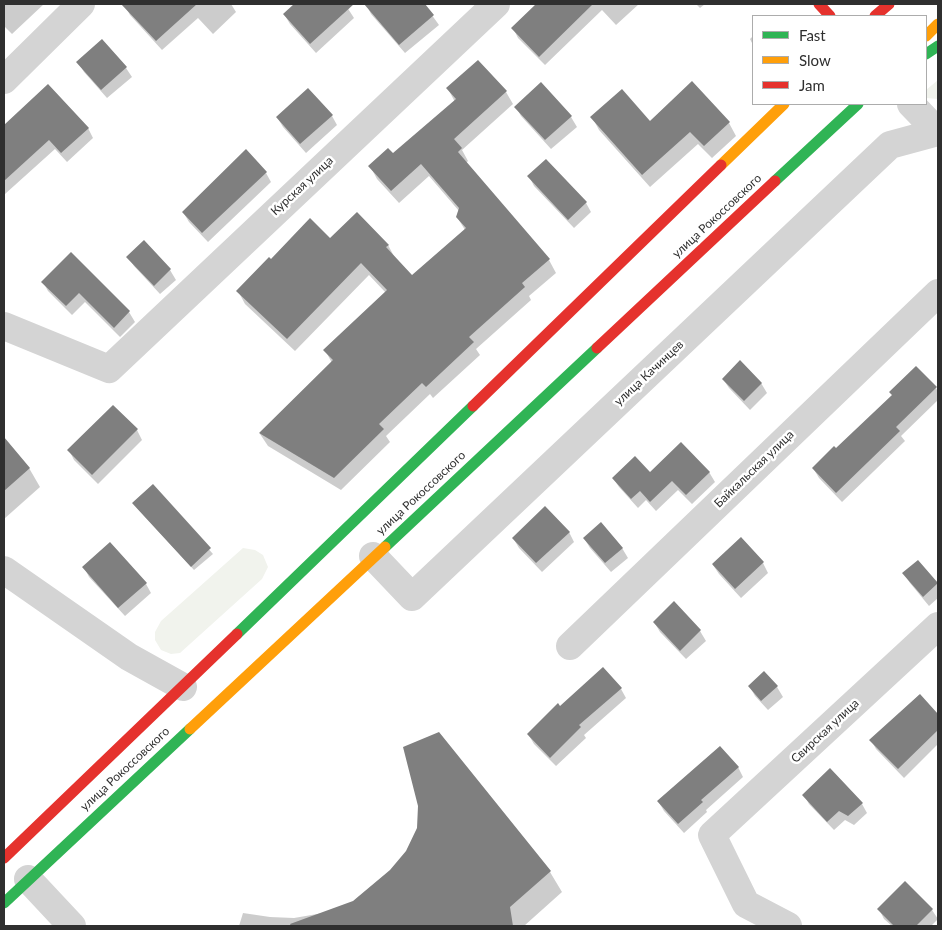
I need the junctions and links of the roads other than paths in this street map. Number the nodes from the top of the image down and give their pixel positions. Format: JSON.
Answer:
{"nodes":[{"id":1,"x":81,"y":4,"type":"edge"},
{"id":2,"x":496,"y":4,"type":"edge"},
{"id":3,"x":819,"y":4,"type":"edge"},
{"id":4,"x":889,"y":4,"type":"edge"},
{"id":5,"x":829,"y":15,"type":"edge"},
{"id":6,"x":876,"y":15,"type":"edge"},
{"id":7,"x":938,"y":24,"type":"edge"},
{"id":8,"x":927,"y":35,"type":"edge"},
{"id":9,"x":938,"y":46,"type":"edge"},
{"id":10,"x":927,"y":53,"type":"edge"},
{"id":11,"x":4,"y":80,"type":"edge"},
{"id":12,"x":783,"y":105,"type":"edge"},
{"id":13,"x":857,"y":105,"type":"edge"},
{"id":14,"x":912,"y":105,"type":"edge"},
{"id":15,"x":938,"y":132,"type":"edge"},
{"id":16,"x":938,"y":293,"type":"edge"},
{"id":17,"x":4,"y":326,"type":"edge"},
{"id":18,"x":374,"y":556,"type":"junction"},
{"id":19,"x":4,"y":570,"type":"edge"},
{"id":20,"x":938,"y":626,"type":"edge"},
{"id":21,"x":570,"y":646,"type":"dead end"},
{"id":22,"x":183,"y":687,"type":"junction"},
{"id":23,"x":4,"y":858,"type":"edge"},
{"id":24,"x":28,"y":879,"type":"junction"},
{"id":25,"x":4,"y":903,"type":"edge"},
{"id":26,"x":72,"y":926,"type":"edge"},
{"id":27,"x":788,"y":926,"type":"edge"}],
"edges":[{"from":1,"to":11,"type":"street"},
{"from":2,"to":17,"type":"street","name":"Курская улица"},
{"from":3,"to":5,"type":"main road"},
{"from":4,"to":6,"type":"main road"},
{"from":7,"to":8,"type":"main road"},
{"from":9,"to":10,"type":"main road"},
{"from":12,"to":22,"type":"main road","name":"улица Рокоссовского"},
{"from":13,"to":18,"type":"main road","name":"улица Рокоссовского"},
{"from":14,"to":15,"type":"street"},
{"from":15,"to":18,"type":"street","name":"улица Качинцев"},
{"from":16,"to":21,"type":"street","name":"Байкальская улица"},
{"from":18,"to":24,"type":"main road","name":"улица Рокоссовского"},
{"from":19,"to":22,"type":"street"},
{"from":20,"to":27,"type":"street","name":"Свирская улица"},
{"from":22,"to":23,"type":"main road","name":"улица Рокоссовского"},
{"from":24,"to":25,"type":"main road","name":"улица Рокоссовского"},
{"from":24,"to":26,"type":"street"}]}
